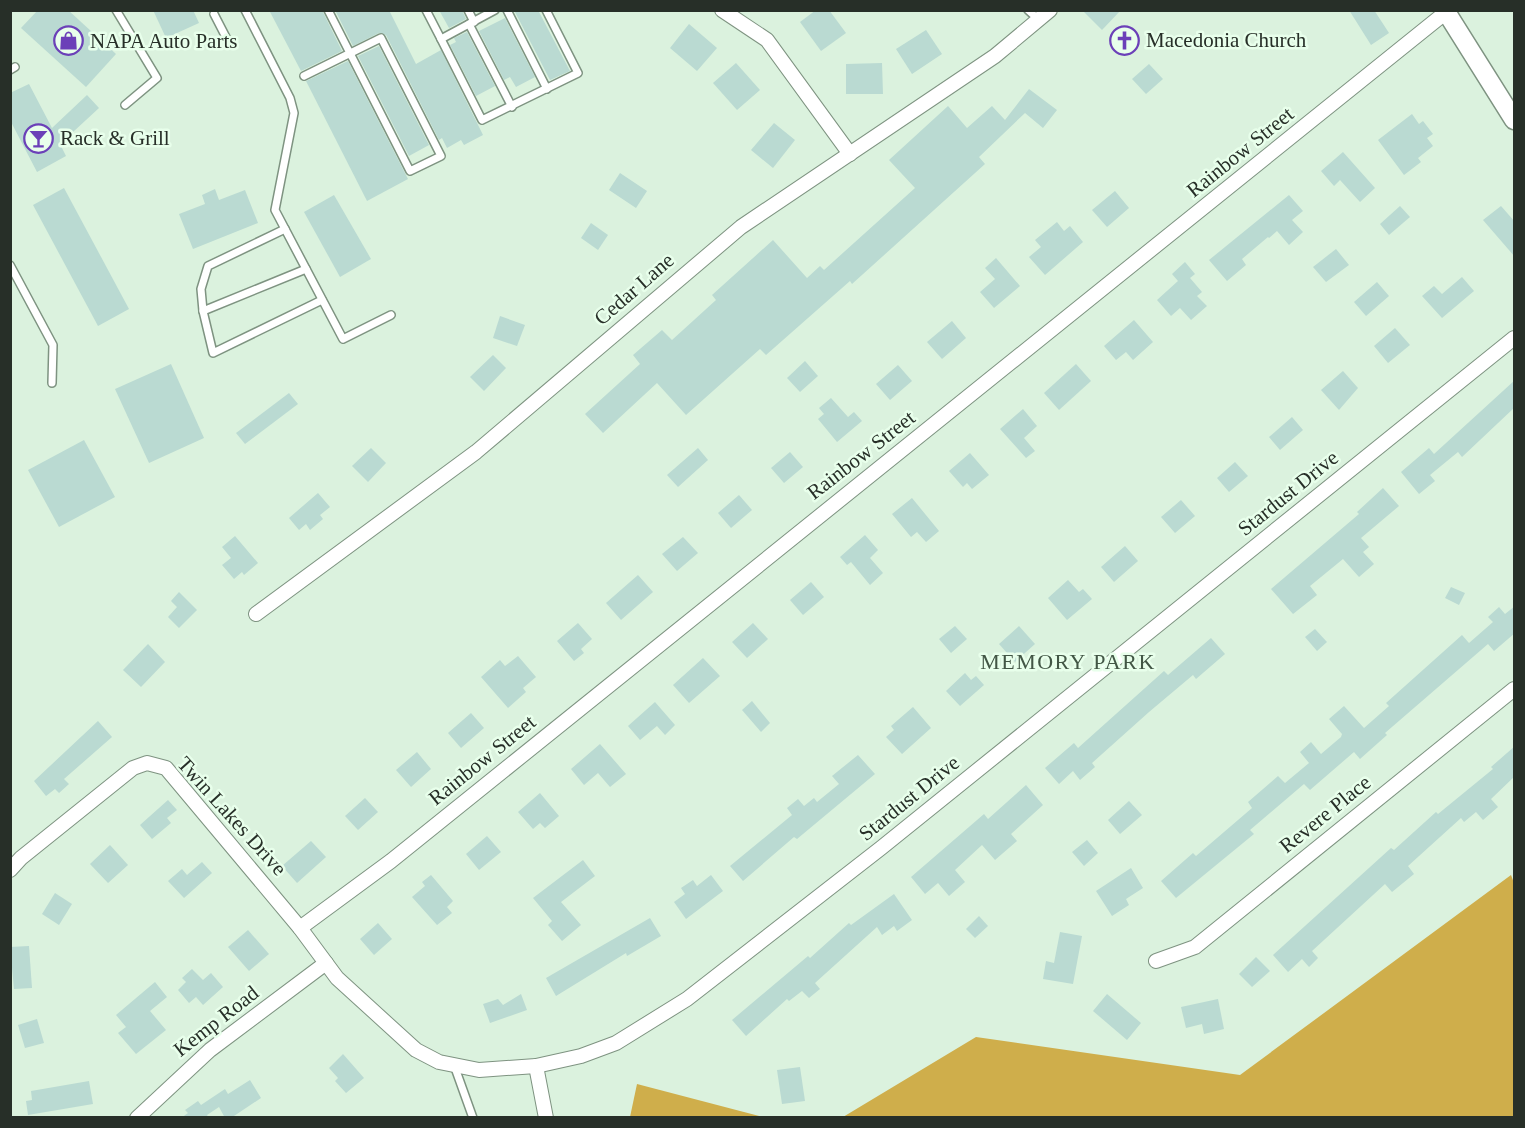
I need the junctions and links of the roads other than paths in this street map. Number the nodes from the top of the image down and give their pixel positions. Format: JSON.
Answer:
{"nodes":[{"id":1,"x":116,"y":10,"type":"edge"},
{"id":2,"x":245,"y":10,"type":"edge"},
{"id":3,"x":328,"y":10,"type":"edge"},
{"id":4,"x":426,"y":10,"type":"edge"},
{"id":5,"x":468,"y":10,"type":"edge"},
{"id":6,"x":495,"y":10,"type":"edge"},
{"id":7,"x":507,"y":10,"type":"edge"},
{"id":8,"x":546,"y":10,"type":"edge"},
{"id":9,"x":722,"y":10,"type":"edge"},
{"id":10,"x":1028,"y":10,"type":"edge"},
{"id":11,"x":1444,"y":11,"type":"edge"},
{"id":12,"x":216,"y":12,"type":"edge"},
{"id":13,"x":1044,"y":15,"type":"edge"},
{"id":14,"x":472,"y":23,"type":"junction"},
{"id":15,"x":441,"y":39,"type":"junction"},
{"id":16,"x":230,"y":45,"type":"dead end"},
{"id":17,"x":349,"y":53,"type":"junction"},
{"id":18,"x":304,"y":76,"type":"dead end"},
{"id":19,"x":547,"y":89,"type":"junction"},
{"id":20,"x":125,"y":105,"type":"dead end"},
{"id":21,"x":512,"y":107,"type":"junction"},
{"id":22,"x":1515,"y":120,"type":"edge"},
{"id":23,"x":850,"y":154,"type":"junction"},
{"id":24,"x":285,"y":229,"type":"junction"},
{"id":25,"x":10,"y":265,"type":"edge"},
{"id":26,"x":306,"y":269,"type":"junction"},
{"id":27,"x":322,"y":300,"type":"junction"},
{"id":28,"x":203,"y":311,"type":"junction"},
{"id":29,"x":391,"y":315,"type":"dead end"},
{"id":30,"x":1515,"y":338,"type":"edge"},
{"id":31,"x":52,"y":383,"type":"dead end"},
{"id":32,"x":256,"y":614,"type":"dead end"},
{"id":33,"x":1515,"y":689,"type":"edge"},
{"id":34,"x":10,"y":870,"type":"edge"},
{"id":35,"x":300,"y":928,"type":"junction"},
{"id":36,"x":1156,"y":961,"type":"dead end"},
{"id":37,"x":326,"y":963,"type":"junction"},
{"id":38,"x":454,"y":1065,"type":"junction"},
{"id":39,"x":536,"y":1066,"type":"junction"},
{"id":40,"x":137,"y":1118,"type":"edge"},
{"id":41,"x":473,"y":1118,"type":"edge"},
{"id":42,"x":546,"y":1118,"type":"edge"}],
"edges":[{"from":1,"to":20,"type":"lane"},
{"from":2,"to":24,"type":"lane"},
{"from":3,"to":17,"type":"lane"},
{"from":4,"to":15,"type":"lane"},
{"from":5,"to":14,"type":"lane"},
{"from":6,"to":14,"type":"lane"},
{"from":7,"to":19,"type":"lane"},
{"from":8,"to":19,"type":"lane"},
{"from":9,"to":23,"type":"street"},
{"from":10,"to":13,"type":"lane"},
{"from":11,"to":22,"type":"main road"},
{"from":11,"to":35,"type":"street","name":"Rainbow Street"},
{"from":12,"to":16,"type":"lane"},
{"from":13,"to":23,"type":"street","name":"Cedar Lane"},
{"from":14,"to":15,"type":"lane"},
{"from":14,"to":21,"type":"lane"},
{"from":15,"to":21,"type":"lane"},
{"from":17,"to":17,"type":"lane"},
{"from":17,"to":18,"type":"lane"},
{"from":19,"to":21,"type":"lane"},
{"from":23,"to":32,"type":"street","name":"Cedar Lane"},
{"from":24,"to":26,"type":"lane"},
{"from":24,"to":28,"type":"lane"},
{"from":25,"to":31,"type":"lane"},
{"from":26,"to":27,"type":"lane"},
{"from":26,"to":28,"type":"lane"},
{"from":27,"to":28,"type":"lane"},
{"from":27,"to":29,"type":"lane"},
{"from":30,"to":39,"type":"street","name":"Stardust Drive"},
{"from":33,"to":36,"type":"street","name":"Revere Place"},
{"from":34,"to":35,"type":"street","name":"Twin Lakes Drive"},
{"from":35,"to":37,"type":"street","name":"Stardust Drive"},
{"from":37,"to":38,"type":"street","name":"Stardust Drive"},
{"from":37,"to":40,"type":"street","name":"Kemp Road"},
{"from":38,"to":39,"type":"street","name":"Stardust Drive"},
{"from":38,"to":41,"type":"lane"},
{"from":39,"to":42,"type":"street"}]}
